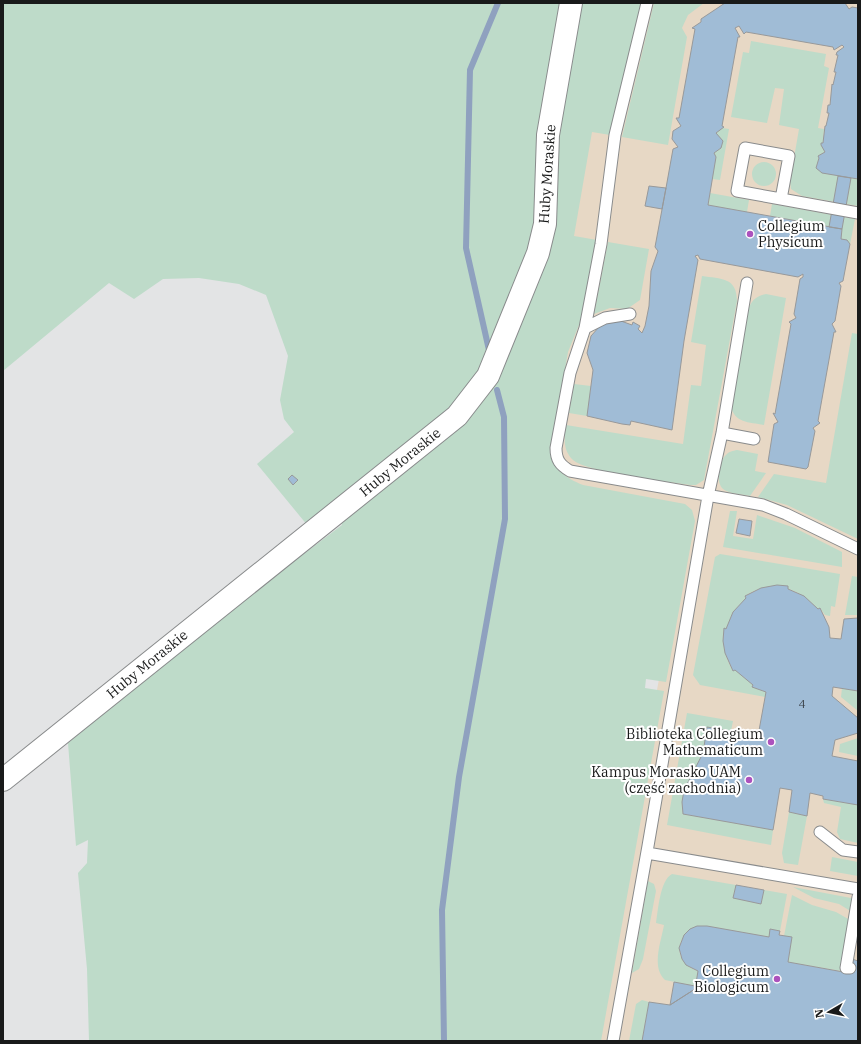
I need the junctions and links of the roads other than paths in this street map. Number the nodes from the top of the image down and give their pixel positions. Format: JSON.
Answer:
{"nodes":[{"id":1,"x":571,"y":3,"type":"edge"},
{"id":2,"x":646,"y":3,"type":"edge"},
{"id":3,"x":781,"y":199,"type":"junction"},
{"id":4,"x":858,"y":213,"type":"edge"},
{"id":5,"x":747,"y":283,"type":"dead end"},
{"id":6,"x":630,"y":314,"type":"dead end"},
{"id":7,"x":585,"y":328,"type":"junction"},
{"id":8,"x":722,"y":433,"type":"junction"},
{"id":9,"x":754,"y":439,"type":"dead end"},
{"id":10,"x":708,"y":496,"type":"junction"},
{"id":11,"x":858,"y":549,"type":"edge"},
{"id":12,"x":3,"y":780,"type":"edge"},
{"id":13,"x":820,"y":832,"type":"dead end"},
{"id":14,"x":858,"y":852,"type":"edge"},
{"id":15,"x":647,"y":853,"type":"junction"},
{"id":16,"x":858,"y":889,"type":"edge"},
{"id":17,"x":858,"y":897,"type":"edge"},
{"id":18,"x":850,"y":968,"type":"dead end"},
{"id":19,"x":612,"y":1041,"type":"edge"}],
"edges":[{"from":1,"to":12,"type":"street","name":"Huby Moraskie"},
{"from":2,"to":7,"type":"lane"},
{"from":3,"to":3,"type":"lane"},
{"from":3,"to":4,"type":"lane"},
{"from":5,"to":8,"type":"lane"},
{"from":6,"to":7,"type":"lane"},
{"from":7,"to":10,"type":"lane"},
{"from":8,"to":9,"type":"lane"},
{"from":8,"to":10,"type":"lane"},
{"from":10,"to":11,"type":"lane"},
{"from":10,"to":15,"type":"lane"},
{"from":13,"to":14,"type":"lane"},
{"from":15,"to":16,"type":"lane"},
{"from":15,"to":19,"type":"lane"},
{"from":17,"to":18,"type":"lane"}]}
